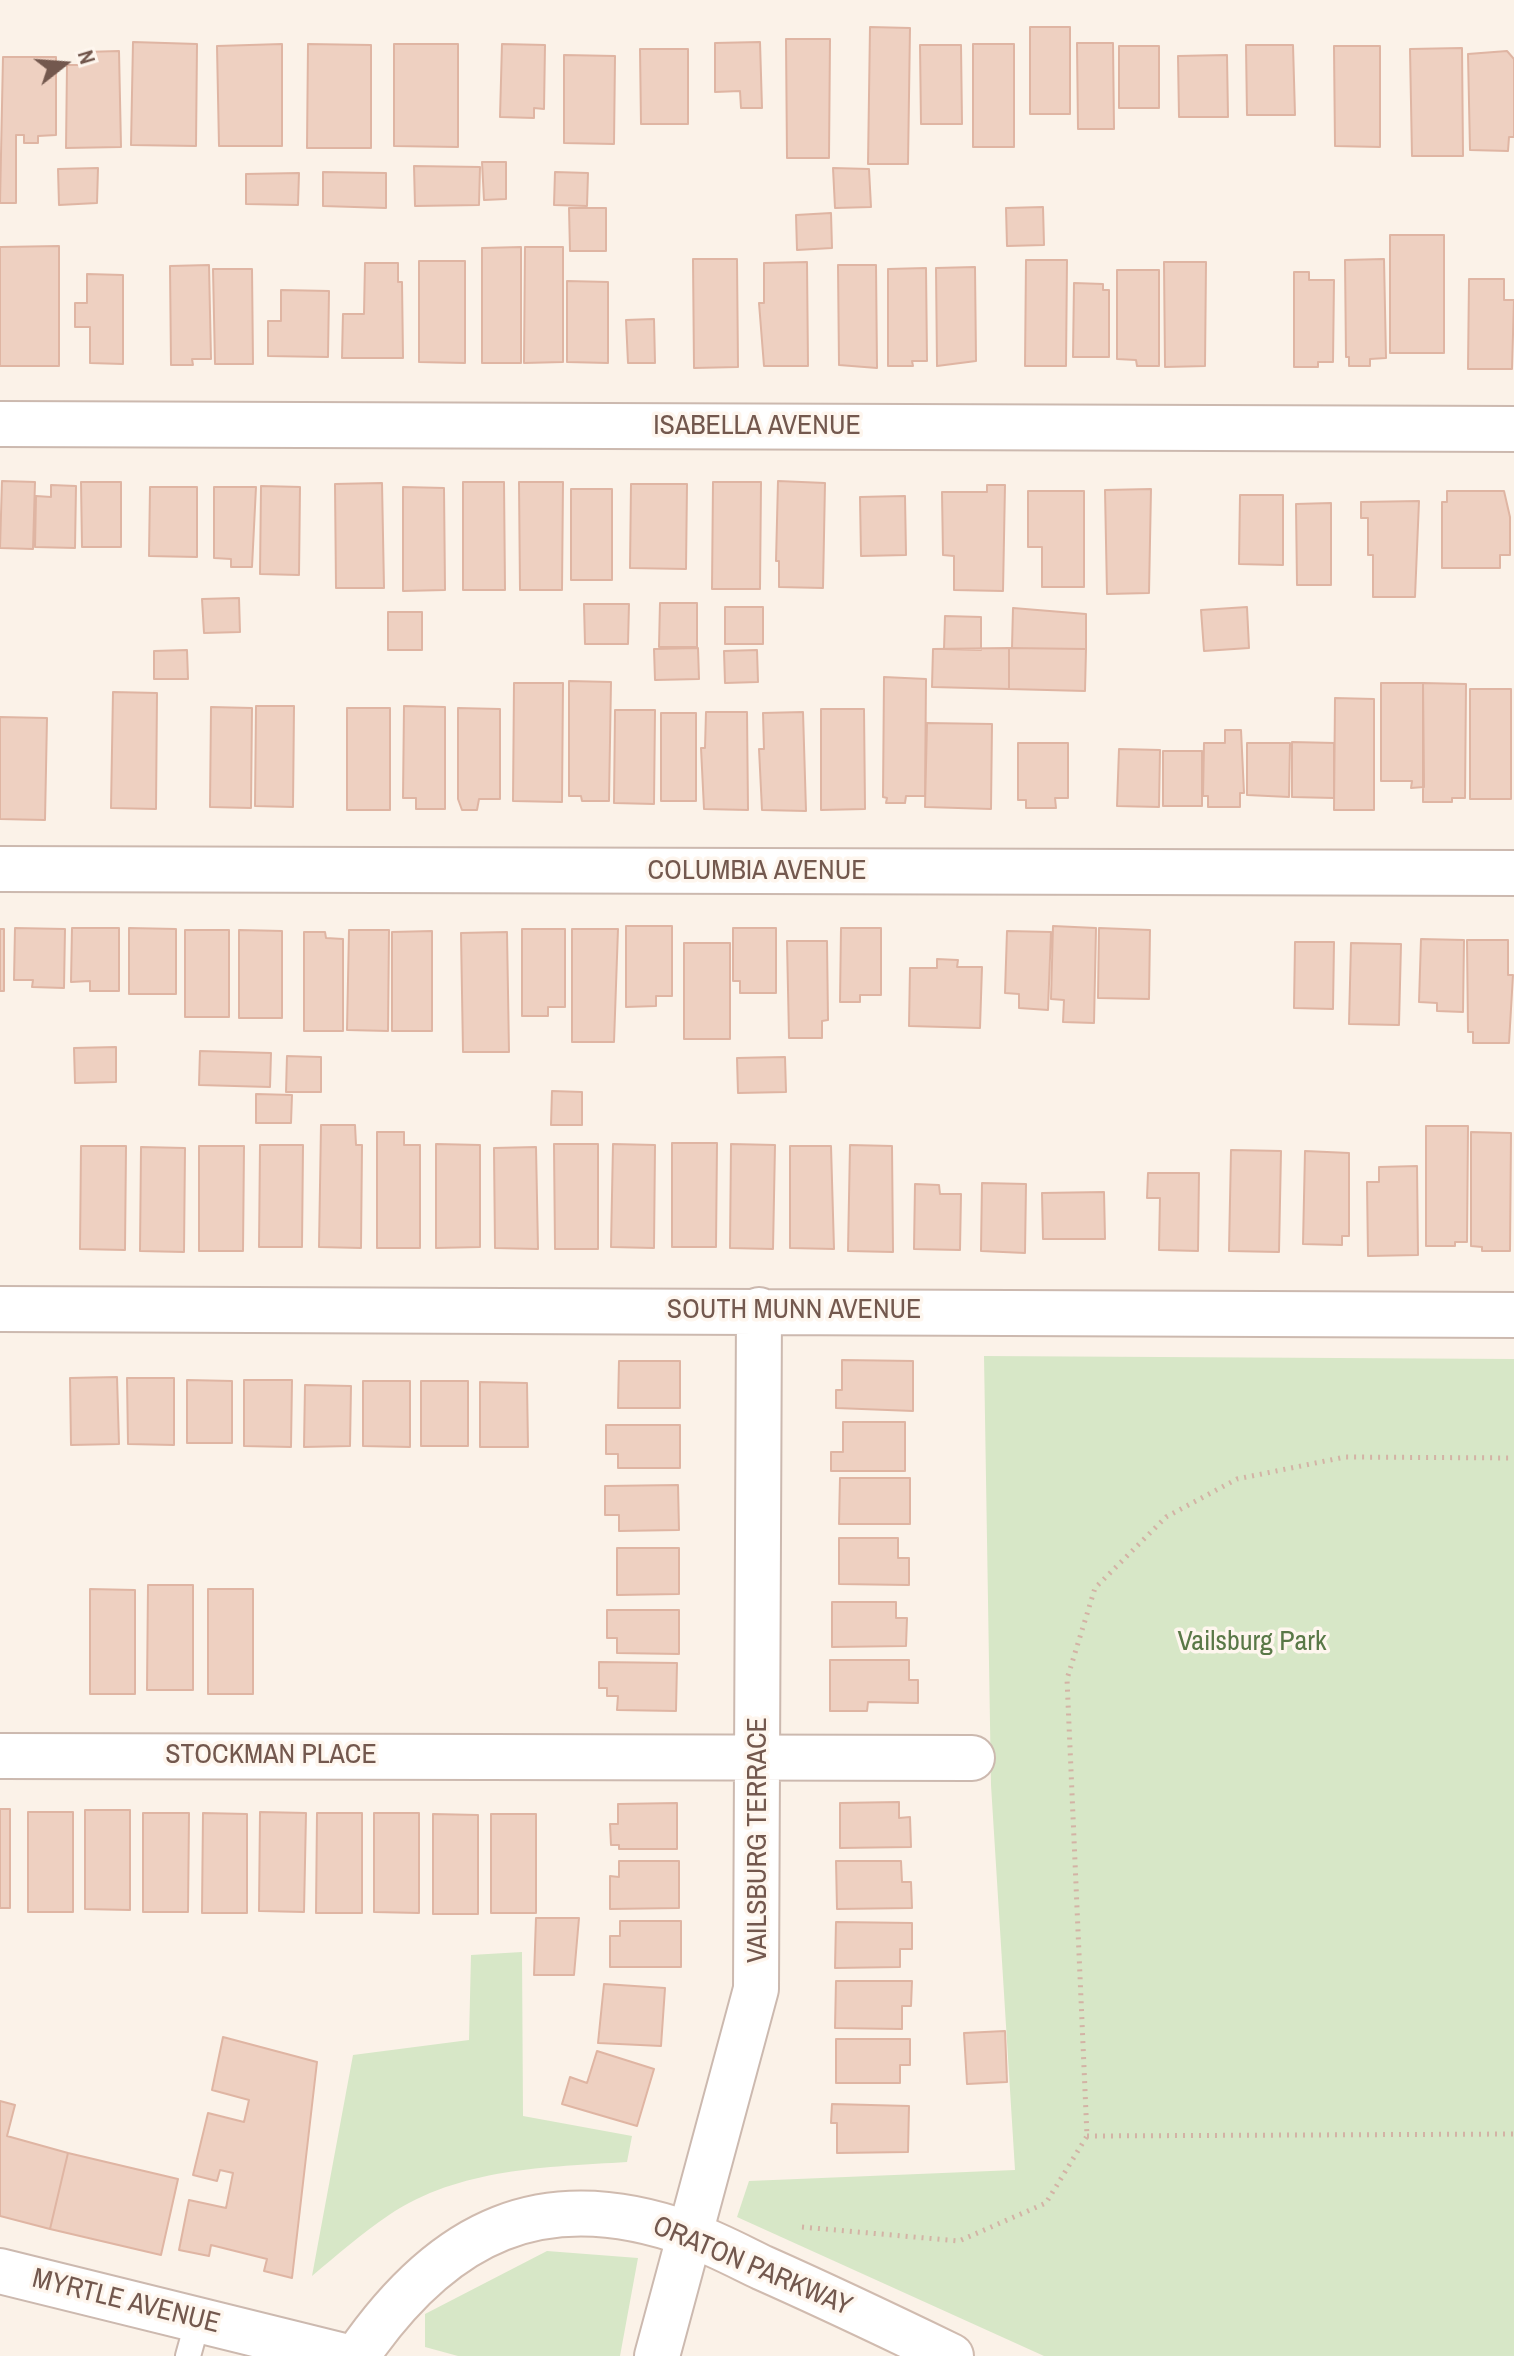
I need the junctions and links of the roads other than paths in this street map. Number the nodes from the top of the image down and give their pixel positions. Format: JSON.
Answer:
{"nodes":[{"id":1,"x":0,"y":424,"type":"edge"},
{"id":2,"x":1514,"y":429,"type":"edge"},
{"id":3,"x":0,"y":869,"type":"edge"},
{"id":4,"x":1514,"y":873,"type":"edge"},
{"id":5,"x":0,"y":1309,"type":"edge"},
{"id":6,"x":759,"y":1310,"type":"junction"},
{"id":7,"x":1514,"y":1315,"type":"edge"},
{"id":8,"x":758,"y":1755,"type":"junction"},
{"id":9,"x":0,"y":1756,"type":"edge"},
{"id":10,"x":972,"y":1758,"type":"dead end"},
{"id":11,"x":692,"y":2235,"type":"junction"},
{"id":12,"x":0,"y":2271,"type":"edge"},
{"id":13,"x":193,"y":2338,"type":"edge"},
{"id":14,"x":344,"y":2356,"type":"edge"},
{"id":15,"x":357,"y":2356,"type":"edge"},
{"id":16,"x":657,"y":2356,"type":"edge"},
{"id":17,"x":951,"y":2356,"type":"edge"}],
"edges":[{"from":1,"to":2,"type":"street","name":"ISABELLA AVENUE"},
{"from":3,"to":4,"type":"street","name":"COLUMBIA AVENUE"},
{"from":5,"to":6,"type":"street","name":"SOUTH MUNN AVENUE"},
{"from":6,"to":7,"type":"street","name":"SOUTH MUNN AVENUE"},
{"from":6,"to":8,"type":"street","name":"VAILSBURG TERRACE"},
{"from":8,"to":9,"type":"street","name":"STOCKMAN PLACE"},
{"from":8,"to":10,"type":"street","name":"STOCKMAN PLACE"},
{"from":8,"to":11,"type":"street","name":"VAILSBURG TERRACE"},
{"from":11,"to":15,"type":"street","name":"ORATON PARKWAY"},
{"from":11,"to":16,"type":"street","name":"VAILSBURG TERRACE"},
{"from":11,"to":17,"type":"street","name":"ORATON PARKWAY"},
{"from":12,"to":13,"type":"street","name":"MYRTLE AVENUE"},
{"from":13,"to":14,"type":"street","name":"MYRTLE AVENUE"}]}
